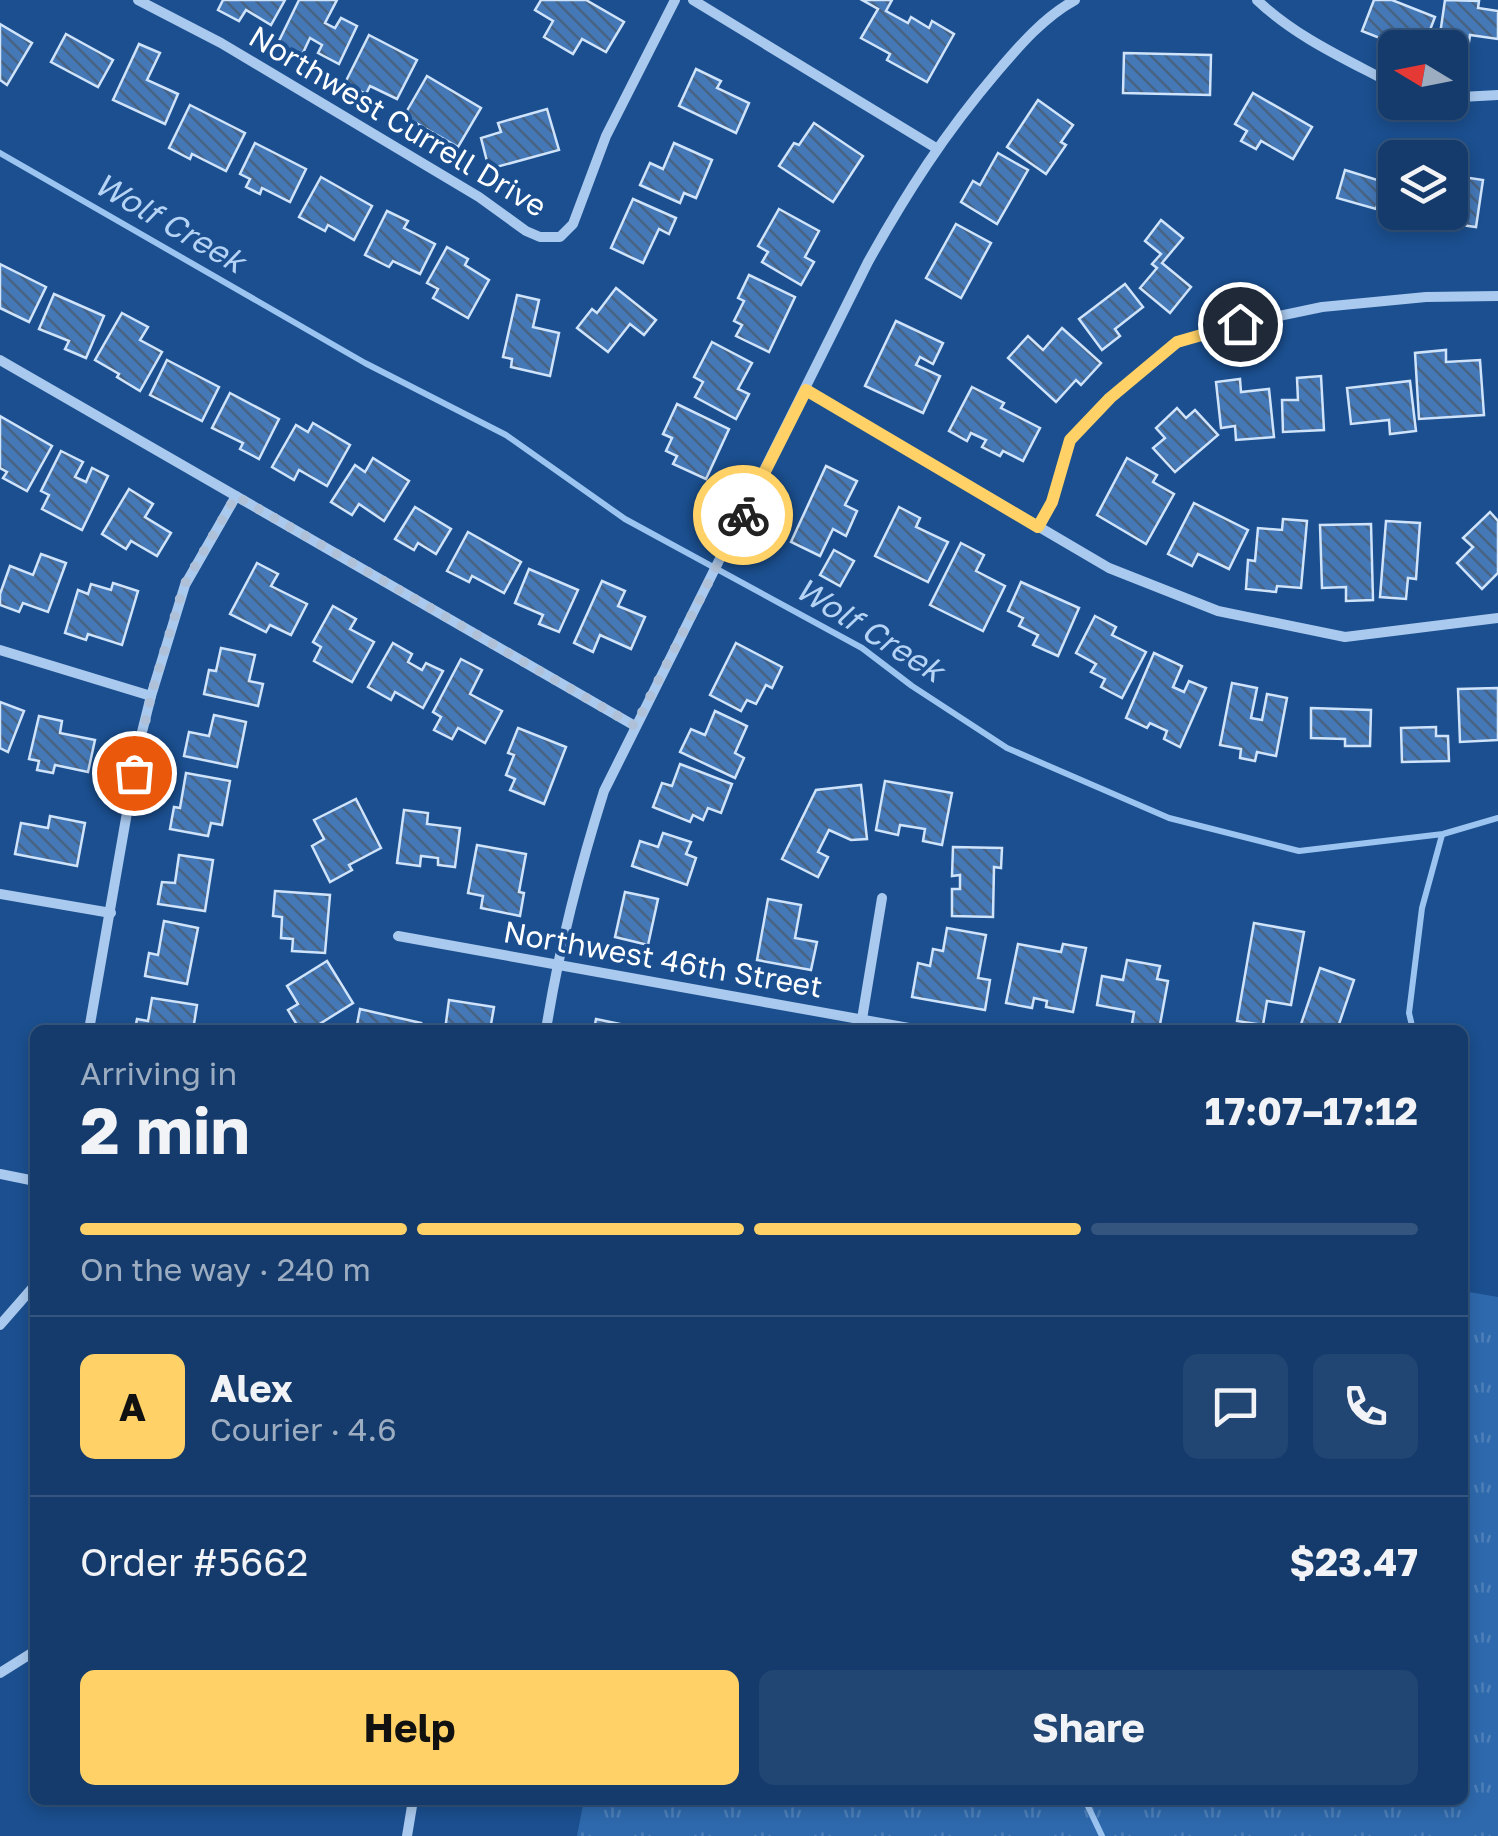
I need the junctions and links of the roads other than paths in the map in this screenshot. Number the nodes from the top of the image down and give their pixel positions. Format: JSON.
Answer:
{"nodes":[{"id":1,"x":138,"y":0,"type":"edge"},
{"id":2,"x":675,"y":0,"type":"edge"},
{"id":3,"x":692,"y":0,"type":"edge"},
{"id":4,"x":1075,"y":0,"type":"edge"},
{"id":5,"x":1257,"y":0,"type":"edge"},
{"id":6,"x":1378,"y":76,"type":"edge"},
{"id":7,"x":1498,"y":95,"type":"edge"},
{"id":8,"x":1468,"y":97,"type":"edge"},
{"id":9,"x":936,"y":148,"type":"junction"},
{"id":10,"x":1498,"y":296,"type":"edge"},
{"id":11,"x":0,"y":360,"type":"edge"},
{"id":12,"x":806,"y":390,"type":"junction"},
{"id":13,"x":236,"y":496,"type":"junction"},
{"id":14,"x":1038,"y":527,"type":"junction"},
{"id":15,"x":1498,"y":618,"type":"edge"},
{"id":16,"x":0,"y":650,"type":"edge"},
{"id":17,"x":151,"y":696,"type":"junction"},
{"id":18,"x":635,"y":726,"type":"junction"},
{"id":19,"x":0,"y":894,"type":"edge"},
{"id":20,"x":882,"y":898,"type":"dead end"},
{"id":21,"x":111,"y":913,"type":"junction"},
{"id":22,"x":398,"y":936,"type":"dead end"},
{"id":23,"x":556,"y":965,"type":"junction"},
{"id":24,"x":862,"y":1020,"type":"junction"},
{"id":25,"x":90,"y":1025,"type":"edge"},
{"id":26,"x":547,"y":1025,"type":"edge"},
{"id":27,"x":891,"y":1025,"type":"edge"},
{"id":28,"x":0,"y":1174,"type":"edge"},
{"id":29,"x":30,"y":1179,"type":"edge"},
{"id":30,"x":30,"y":1290,"type":"edge"},
{"id":31,"x":0,"y":1325,"type":"edge"},
{"id":32,"x":30,"y":1654,"type":"edge"},
{"id":33,"x":0,"y":1673,"type":"edge"},
{"id":34,"x":412,"y":1805,"type":"edge"},
{"id":35,"x":406,"y":1836,"type":"edge"}],
"edges":[{"from":1,"to":2,"type":"street","name":"Northwest Currell Drive"},
{"from":3,"to":9,"type":"street"},
{"from":4,"to":9,"type":"street"},
{"from":5,"to":6,"type":"street"},
{"from":7,"to":8,"type":"street"},
{"from":9,"to":12,"type":"street"},
{"from":10,"to":14,"type":"street"},
{"from":11,"to":13,"type":"street"},
{"from":12,"to":14,"type":"street"},
{"from":12,"to":18,"type":"street"},
{"from":13,"to":17,"type":"street"},
{"from":13,"to":18,"type":"street"},
{"from":14,"to":15,"type":"street"},
{"from":16,"to":17,"type":"street"},
{"from":17,"to":21,"type":"street"},
{"from":18,"to":23,"type":"street"},
{"from":19,"to":21,"type":"street"},
{"from":20,"to":24,"type":"street"},
{"from":21,"to":25,"type":"street"},
{"from":22,"to":23,"type":"street","name":"Northwest 46th Street"},
{"from":23,"to":24,"type":"street","name":"Northwest 46th Street"},
{"from":23,"to":26,"type":"street"},
{"from":24,"to":27,"type":"street","name":"Northwest 46th Street"},
{"from":28,"to":29,"type":"street"},
{"from":30,"to":31,"type":"street"},
{"from":32,"to":33,"type":"street"},
{"from":34,"to":35,"type":"street"}]}
